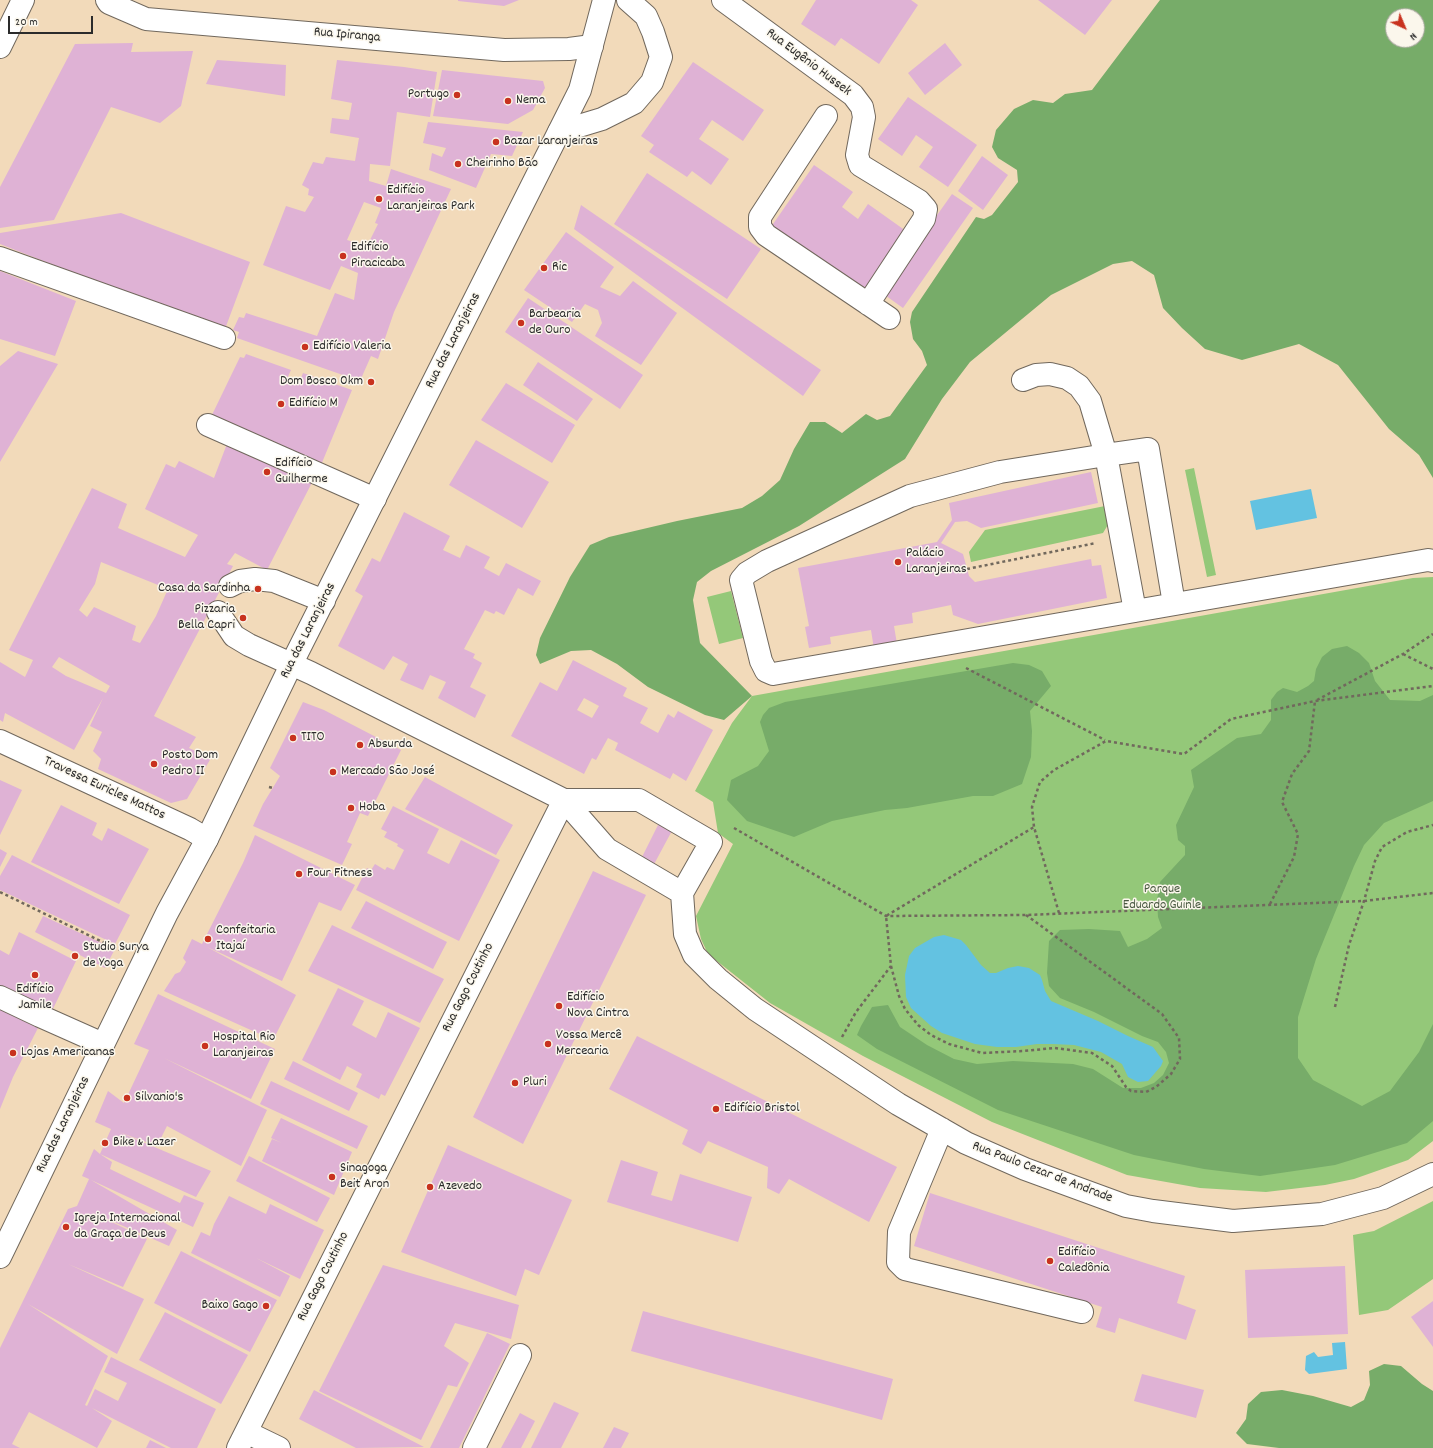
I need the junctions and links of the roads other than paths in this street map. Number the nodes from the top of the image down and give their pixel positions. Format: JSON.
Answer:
{"nodes":[{"id":1,"x":23,"y":0,"type":"edge"},
{"id":2,"x":107,"y":0,"type":"edge"},
{"id":3,"x":133,"y":0,"type":"edge"},
{"id":4,"x":604,"y":0,"type":"edge"},
{"id":5,"x":628,"y":0,"type":"edge"},
{"id":6,"x":723,"y":0,"type":"edge"},
{"id":7,"x":146,"y":19,"type":"junction"},
{"id":8,"x":592,"y":46,"type":"junction"},
{"id":9,"x":0,"y":47,"type":"edge"},
{"id":10,"x":826,"y":116,"type":"dead end"},
{"id":11,"x":559,"y":132,"type":"junction"},
{"id":12,"x":0,"y":258,"type":"edge"},
{"id":13,"x":868,"y":304,"type":"junction"},
{"id":14,"x":889,"y":318,"type":"dead end"},
{"id":15,"x":224,"y":338,"type":"dead end"},
{"id":16,"x":1023,"y":380,"type":"dead end"},
{"id":17,"x":208,"y":425,"type":"dead end"},
{"id":18,"x":1106,"y":455,"type":"junction"},
{"id":19,"x":375,"y":499,"type":"junction"},
{"id":20,"x":1433,"y":561,"type":"edge"},
{"id":21,"x":230,"y":586,"type":"dead end"},
{"id":22,"x":324,"y":601,"type":"junction"},
{"id":23,"x":1174,"y":604,"type":"junction"},
{"id":24,"x":1135,"y":611,"type":"junction"},
{"id":25,"x":218,"y":612,"type":"dead end"},
{"id":26,"x":291,"y":665,"type":"junction"},
{"id":27,"x":0,"y":741,"type":"edge"},
{"id":28,"x":564,"y":800,"type":"junction"},
{"id":29,"x":207,"y":839,"type":"junction"},
{"id":30,"x":682,"y":893,"type":"junction"},
{"id":31,"x":0,"y":996,"type":"edge"},
{"id":32,"x":103,"y":1044,"type":"junction"},
{"id":33,"x":942,"y":1129,"type":"junction"},
{"id":34,"x":1433,"y":1174,"type":"edge"},
{"id":35,"x":0,"y":1257,"type":"edge"},
{"id":36,"x":1082,"y":1312,"type":"dead end"},
{"id":37,"x":520,"y":1355,"type":"dead end"},
{"id":38,"x":242,"y":1440,"type":"edge"},
{"id":39,"x":279,"y":1448,"type":"edge"},
{"id":40,"x":474,"y":1448,"type":"edge"}],
"edges":[{"from":1,"to":9,"type":"street"},
{"from":2,"to":7,"type":"street","name":"Rua Ipiranga"},
{"from":3,"to":7,"type":"street"},
{"from":4,"to":8,"type":"street","name":"Rua das Laranjeiras"},
{"from":5,"to":11,"type":"street"},
{"from":6,"to":13,"type":"street","name":"Rua Eugênio Hussek"},
{"from":7,"to":8,"type":"street","name":"Rua Ipiranga"},
{"from":8,"to":11,"type":"street","name":"Rua das Laranjeiras"},
{"from":10,"to":13,"type":"street"},
{"from":11,"to":19,"type":"street","name":"Rua das Laranjeiras"},
{"from":12,"to":15,"type":"street"},
{"from":13,"to":14,"type":"street"},
{"from":16,"to":18,"type":"street"},
{"from":17,"to":19,"type":"street"},
{"from":18,"to":23,"type":"street"},
{"from":18,"to":24,"type":"street"},
{"from":18,"to":24,"type":"street"},
{"from":19,"to":22,"type":"street","name":"Rua das Laranjeiras"},
{"from":20,"to":23,"type":"street"},
{"from":21,"to":22,"type":"street"},
{"from":22,"to":26,"type":"street","name":"Rua das Laranjeiras"},
{"from":23,"to":24,"type":"street"},
{"from":25,"to":26,"type":"street"},
{"from":26,"to":28,"type":"street"},
{"from":26,"to":29,"type":"street","name":"Rua das Laranjeiras"},
{"from":27,"to":29,"type":"street","name":"Travessa Euricles Mattos"},
{"from":28,"to":30,"type":"street"},
{"from":28,"to":30,"type":"street"},
{"from":28,"to":38,"type":"street","name":"Rua Gago Coutinho"},
{"from":29,"to":32,"type":"street","name":"Rua das Laranjeiras"},
{"from":30,"to":33,"type":"street","name":"Rua Paulo Cezar de Andrade"},
{"from":31,"to":32,"type":"street"},
{"from":32,"to":35,"type":"street","name":"Rua das Laranjeiras"},
{"from":33,"to":34,"type":"street","name":"Rua Paulo Cezar de Andrade"},
{"from":33,"to":36,"type":"street"},
{"from":37,"to":40,"type":"street"},
{"from":38,"to":39,"type":"street"}]}
